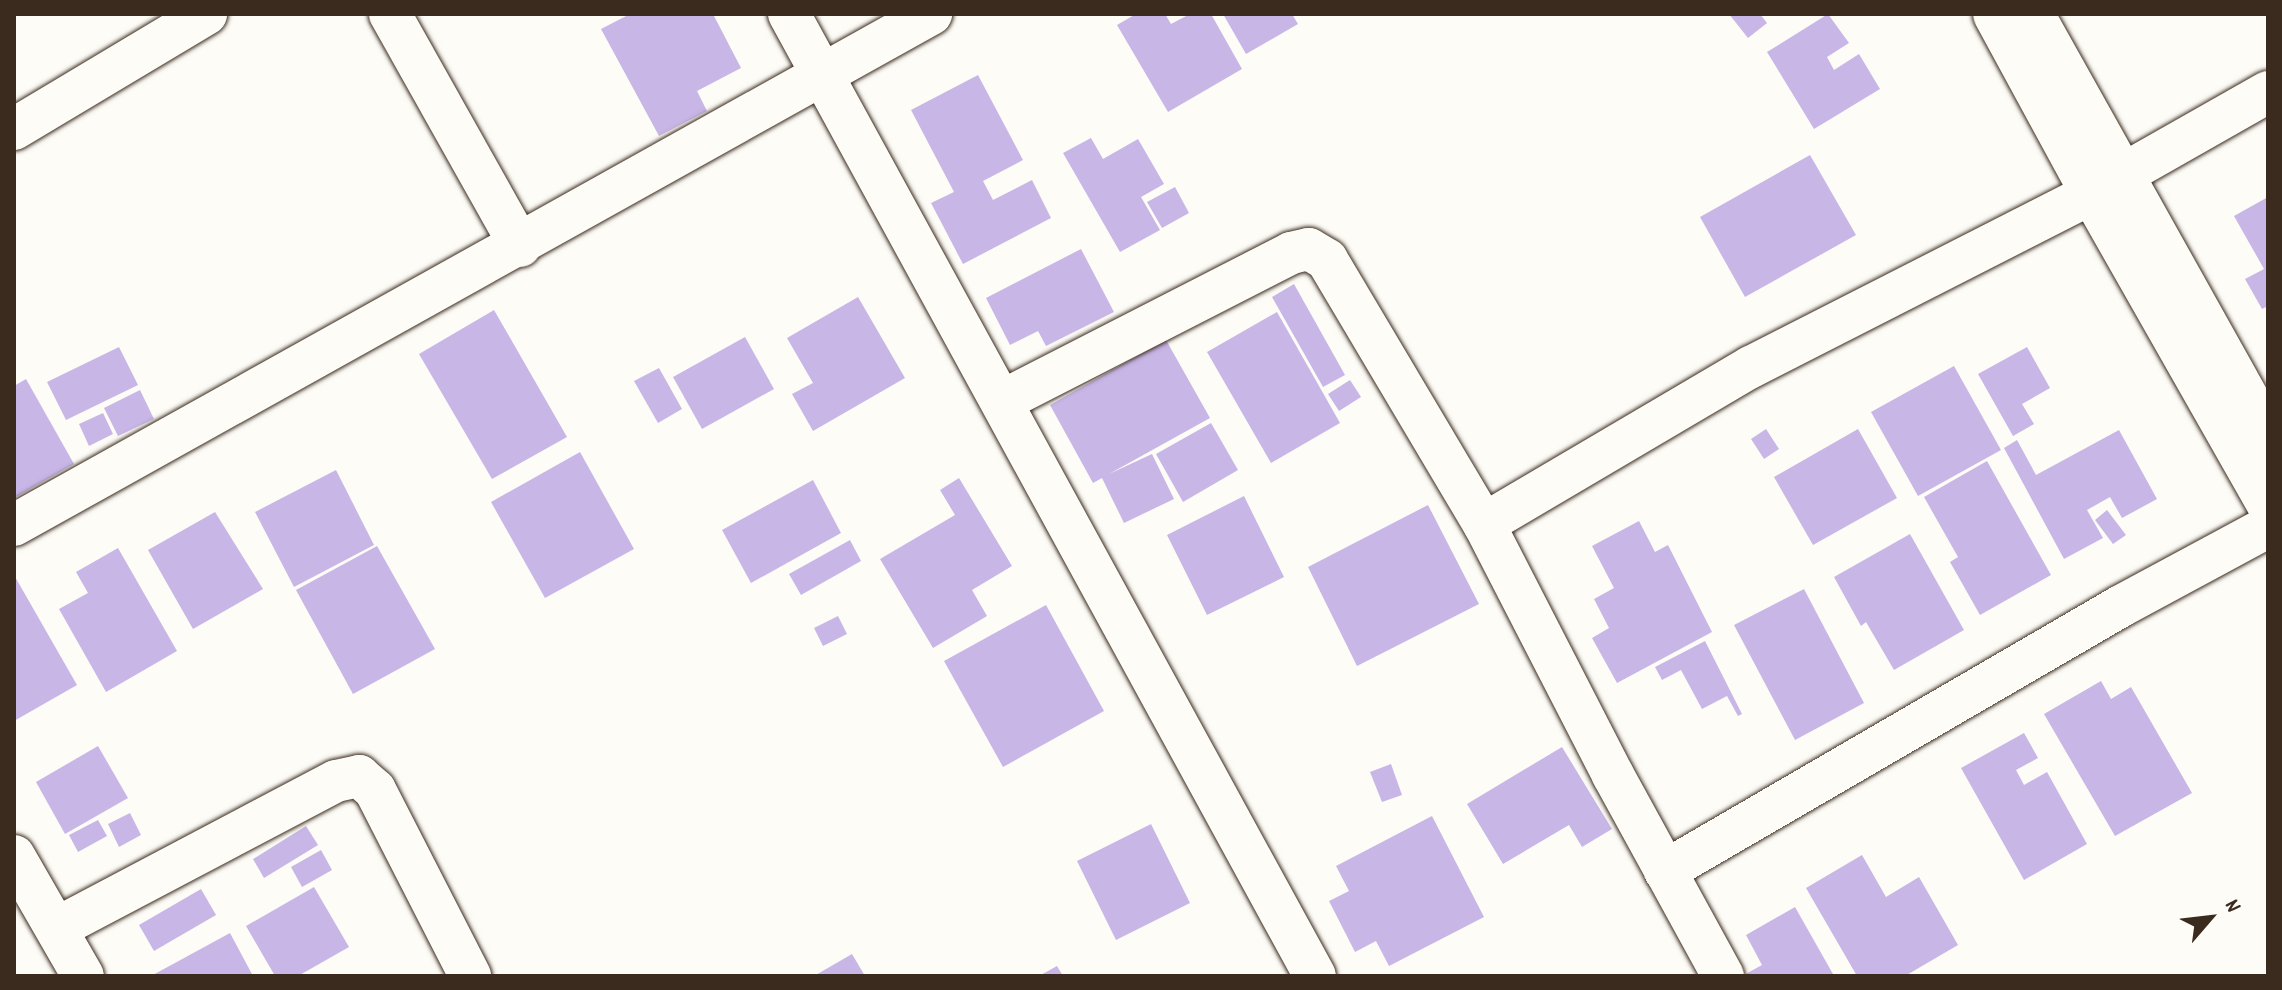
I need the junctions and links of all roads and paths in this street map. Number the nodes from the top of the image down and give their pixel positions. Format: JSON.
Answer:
{"nodes":[{"id":1,"x":206,"y":14,"type":"edge"},
{"id":2,"x":390,"y":14,"type":"edge"},
{"id":3,"x":789,"y":14,"type":"edge"},
{"id":4,"x":931,"y":14,"type":"edge"},
{"id":5,"x":1995,"y":14,"type":"edge"},
{"id":6,"x":2032,"y":14,"type":"edge"},
{"id":7,"x":823,"y":74,"type":"junction"},
{"id":8,"x":2268,"y":92,"type":"edge"},
{"id":9,"x":14,"y":129,"type":"edge"},
{"id":10,"x":2106,"y":185,"type":"junction"},
{"id":11,"x":520,"y":246,"type":"junction"},
{"id":12,"x":1002,"y":401,"type":"junction"},
{"id":13,"x":2268,"y":436,"type":"edge"},
{"id":14,"x":2268,"y":503,"type":"edge"},
{"id":15,"x":1484,"y":524,"type":"junction"},
{"id":16,"x":14,"y":525,"type":"edge"},
{"id":17,"x":2268,"y":527,"type":"edge"},
{"id":18,"x":14,"y":856,"type":"edge"},
{"id":19,"x":1665,"y":871,"type":"junction"},
{"id":20,"x":57,"y":928,"type":"junction"},
{"id":21,"x":83,"y":976,"type":"edge"},
{"id":22,"x":470,"y":976,"type":"edge"},
{"id":23,"x":1315,"y":976,"type":"edge"},
{"id":24,"x":1723,"y":976,"type":"edge"}],
"edges":[{"from":1,"to":9,"type":"street"},
{"from":2,"to":11,"type":"street"},
{"from":3,"to":7,"type":"street"},
{"from":4,"to":7,"type":"street"},
{"from":5,"to":10,"type":"street"},
{"from":6,"to":10,"type":"street"},
{"from":7,"to":11,"type":"street"},
{"from":7,"to":12,"type":"street"},
{"from":8,"to":10,"type":"street"},
{"from":10,"to":13,"type":"street"},
{"from":10,"to":14,"type":"street"},
{"from":10,"to":15,"type":"street"},
{"from":11,"to":16,"type":"street"},
{"from":12,"to":15,"type":"street"},
{"from":12,"to":23,"type":"street"},
{"from":15,"to":19,"type":"street"},
{"from":17,"to":19,"type":"street"},
{"from":18,"to":20,"type":"street"},
{"from":19,"to":24,"type":"street"},
{"from":20,"to":21,"type":"street"},
{"from":20,"to":22,"type":"street"}]}
